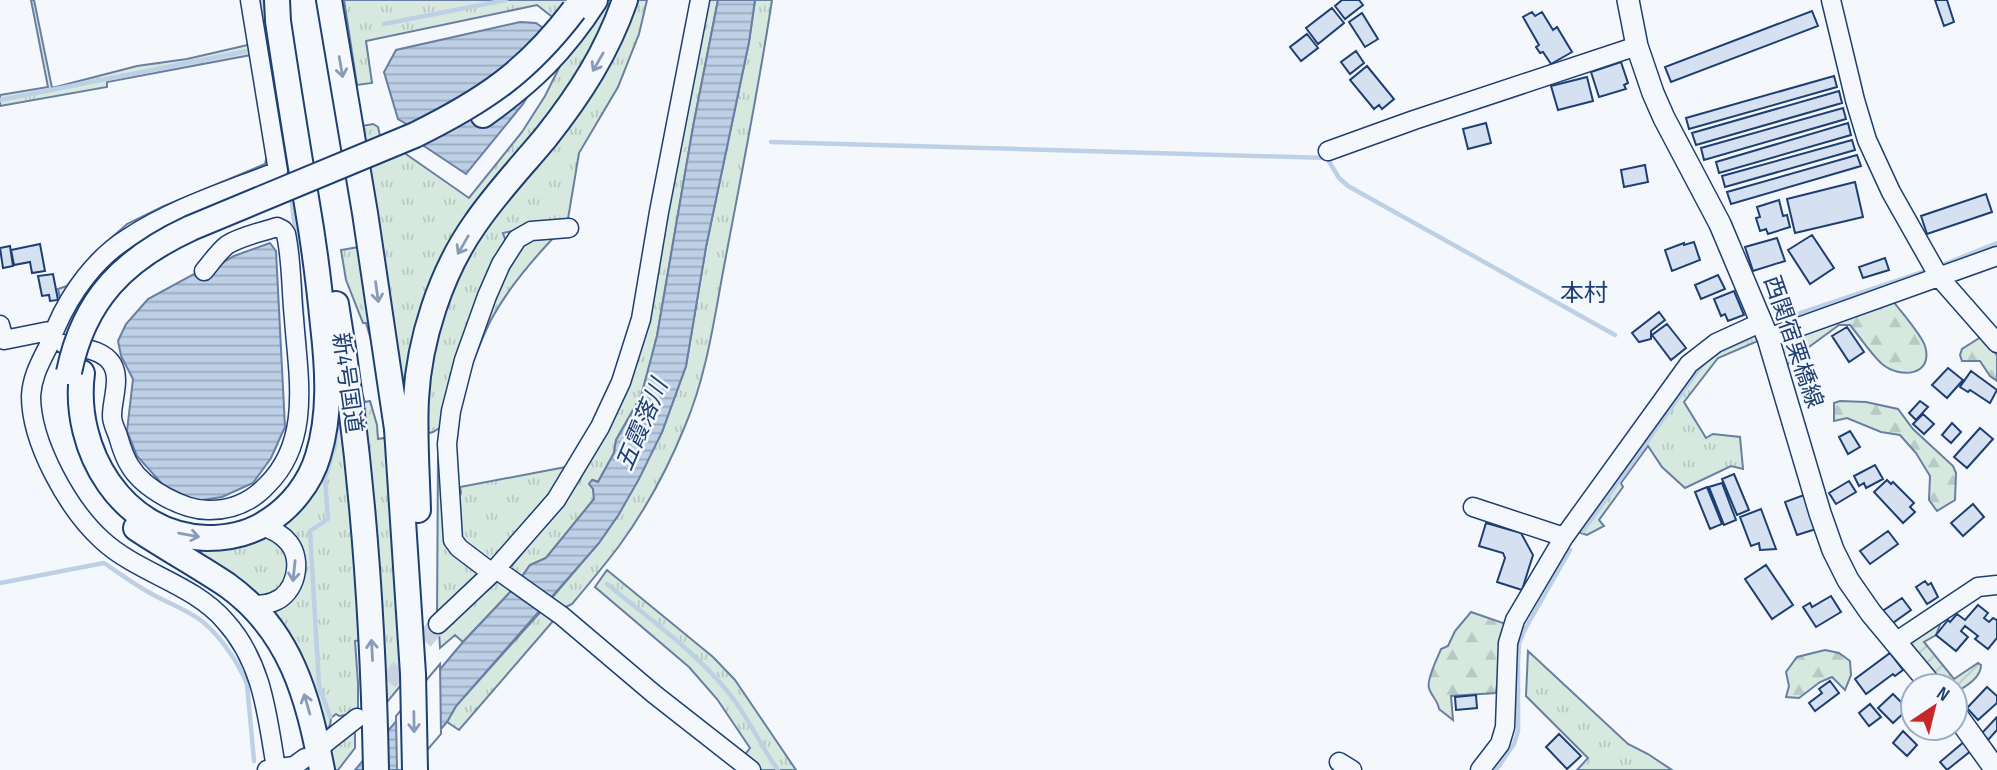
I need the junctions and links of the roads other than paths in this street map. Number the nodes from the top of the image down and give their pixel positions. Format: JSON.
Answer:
{"nodes":[{"id":1,"x":250,"y":0,"type":"edge"},
{"id":2,"x":277,"y":0,"type":"edge"},
{"id":3,"x":285,"y":0,"type":"edge"},
{"id":4,"x":329,"y":0,"type":"edge"},
{"id":5,"x":625,"y":0,"type":"edge"},
{"id":6,"x":700,"y":0,"type":"edge"},
{"id":7,"x":1628,"y":0,"type":"edge"},
{"id":8,"x":1831,"y":0,"type":"edge"},
{"id":9,"x":583,"y":7,"type":"edge"},
{"id":10,"x":1637,"y":46,"type":"junction"},
{"id":11,"x":1328,"y":151,"type":"dead end"},
{"id":12,"x":569,"y":228,"type":"dead end"},
{"id":13,"x":1997,"y":256,"type":"edge"},
{"id":14,"x":204,"y":271,"type":"dead end"},
{"id":15,"x":1940,"y":277,"type":"junction"},
{"id":16,"x":0,"y":325,"type":"edge"},
{"id":17,"x":1765,"y":330,"type":"junction"},
{"id":18,"x":52,"y":335,"type":"junction"},
{"id":19,"x":1997,"y":344,"type":"edge"},
{"id":20,"x":75,"y":372,"type":"junction"},
{"id":21,"x":1472,"y":507,"type":"dead end"},
{"id":22,"x":261,"y":526,"type":"junction"},
{"id":23,"x":1564,"y":537,"type":"junction"},
{"id":24,"x":499,"y":573,"type":"junction"},
{"id":25,"x":1997,"y":584,"type":"edge"},
{"id":26,"x":251,"y":605,"type":"junction"},
{"id":27,"x":438,"y":624,"type":"tunnel mouth"},
{"id":28,"x":1894,"y":643,"type":"junction"},
{"id":29,"x":1920,"y":672,"type":"edge"},
{"id":30,"x":413,"y":674,"type":"junction"},
{"id":31,"x":366,"y":718,"type":"junction"},
{"id":32,"x":1969,"y":731,"type":"edge"},
{"id":33,"x":324,"y":744,"type":"dead end"},
{"id":34,"x":293,"y":767,"type":"edge"},
{"id":35,"x":376,"y":770,"type":"edge"},
{"id":36,"x":415,"y":770,"type":"edge"},
{"id":37,"x":751,"y":770,"type":"edge"},
{"id":38,"x":1480,"y":770,"type":"edge"},
{"id":39,"x":1996,"y":770,"type":"edge"}],
"edges":[{"from":1,"to":18,"type":"street"},
{"from":2,"to":22,"type":"highway"},
{"from":31,"to":3,"type":"highway","name":"新4号国道","one_way":true},
{"from":4,"to":30,"type":"highway","name":"新4号国道","one_way":true},
{"from":5,"to":30,"type":"highway","one_way":true},
{"from":6,"to":24,"type":"street"},
{"from":7,"to":10,"type":"main road","name":"西関宿栗橋線"},
{"from":8,"to":15,"type":"street"},
{"from":9,"to":20,"type":"highway","bridge":true},
{"from":10,"to":11,"type":"street"},
{"from":10,"to":17,"type":"main road","name":"西関宿栗橋線"},
{"from":12,"to":24,"type":"street"},
{"from":13,"to":15,"type":"street"},
{"from":14,"to":18,"type":"street"},
{"from":15,"to":17,"type":"street"},
{"from":15,"to":19,"type":"street"},
{"from":16,"to":18,"type":"street"},
{"from":17,"to":23,"type":"street"},
{"from":17,"to":28,"type":"main road","name":"西関宿栗橋線"},
{"from":18,"to":34,"type":"street"},
{"from":20,"to":22,"type":"highway","one_way":true},
{"from":20,"to":26,"type":"highway"},
{"from":21,"to":23,"type":"street"},
{"from":22,"to":26,"type":"street","one_way":true},
{"from":23,"to":38,"type":"street"},
{"from":24,"to":27,"type":"street"},
{"from":24,"to":37,"type":"street"},
{"from":25,"to":28,"type":"street"},
{"from":34,"to":26,"type":"highway","one_way":true},
{"from":28,"to":29,"type":"main road","name":"西関宿栗橋線"},
{"from":30,"to":36,"type":"highway","name":"新4号国道","one_way":true},
{"from":31,"to":33,"type":"street"},
{"from":31,"to":35,"type":"highway","name":"新4号国道"},
{"from":32,"to":39,"type":"main road"}]}
